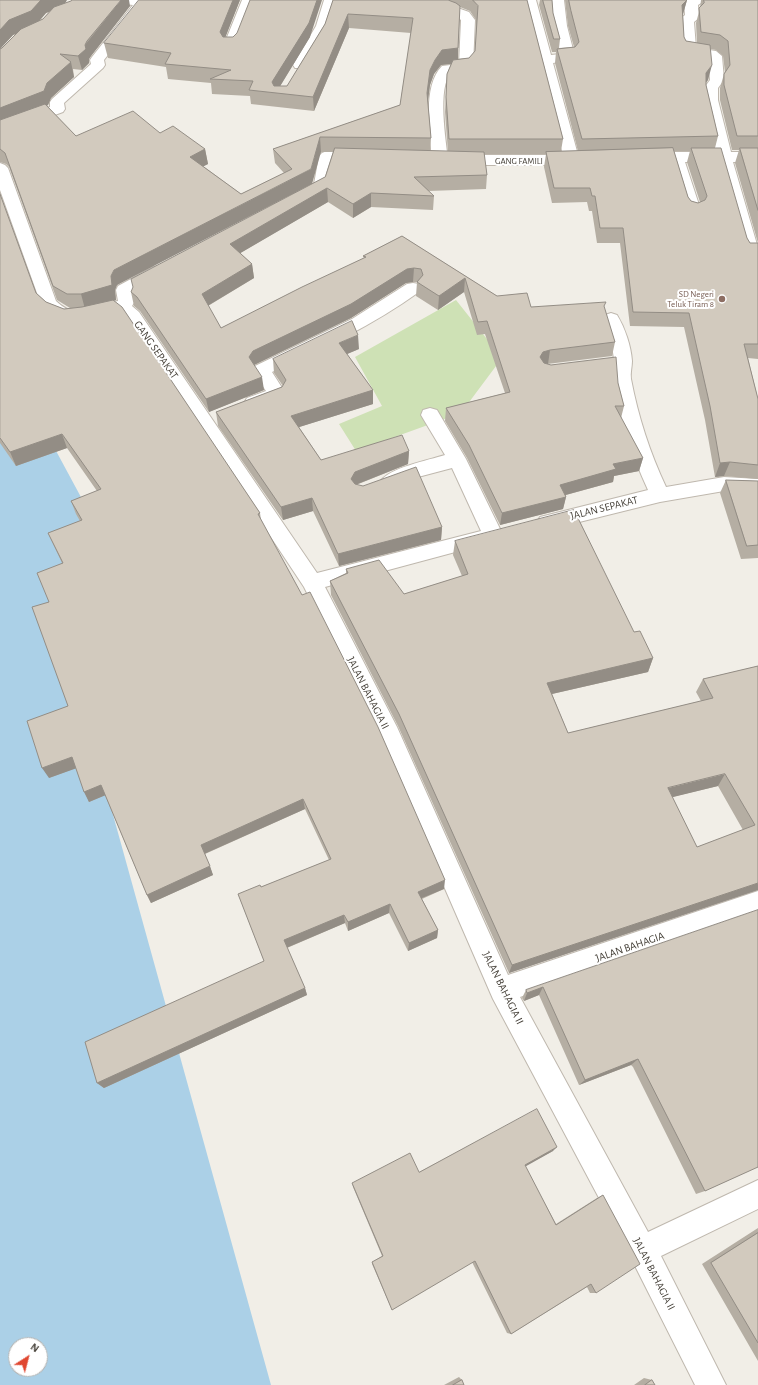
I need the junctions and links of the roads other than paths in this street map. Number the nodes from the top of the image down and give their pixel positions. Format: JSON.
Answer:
{"nodes":[{"id":1,"x":119,"y":0,"type":"edge"},
{"id":2,"x":249,"y":0,"type":"edge"},
{"id":3,"x":331,"y":0,"type":"edge"},
{"id":4,"x":442,"y":0,"type":"edge"},
{"id":5,"x":516,"y":0,"type":"edge"},
{"id":6,"x":529,"y":0,"type":"edge"},
{"id":7,"x":557,"y":0,"type":"edge"},
{"id":8,"x":699,"y":0,"type":"edge"},
{"id":9,"x":230,"y":47,"type":"edge"},
{"id":10,"x":689,"y":52,"type":"junction"},
{"id":11,"x":545,"y":59,"type":"junction"},
{"id":12,"x":688,"y":68,"type":"edge"},
{"id":13,"x":293,"y":78,"type":"edge"},
{"id":14,"x":0,"y":131,"type":"edge"},
{"id":15,"x":676,"y":156,"type":"junction"},
{"id":16,"x":724,"y":156,"type":"junction"},
{"id":17,"x":372,"y":157,"type":"edge"},
{"id":18,"x":758,"y":157,"type":"edge"},
{"id":19,"x":628,"y":158,"type":"edge"},
{"id":20,"x":588,"y":159,"type":"edge"},
{"id":21,"x":572,"y":160,"type":"junction"},
{"id":22,"x":0,"y":168,"type":"edge"},
{"id":23,"x":287,"y":204,"type":"edge"},
{"id":24,"x":693,"y":211,"type":"edge"},
{"id":25,"x":751,"y":252,"type":"edge"},
{"id":26,"x":173,"y":264,"type":"edge"},
{"id":27,"x":413,"y":288,"type":"dead end"},
{"id":28,"x":122,"y":308,"type":"junction"},
{"id":29,"x":611,"y":319,"type":"dead end"},
{"id":30,"x":241,"y":408,"type":"edge"},
{"id":31,"x":430,"y":415,"type":"dead end"},
{"id":32,"x":457,"y":459,"type":"junction"},
{"id":33,"x":758,"y":486,"type":"edge"},
{"id":34,"x":371,"y":488,"type":"edge"},
{"id":35,"x":660,"y":495,"type":"junction"},
{"id":36,"x":530,"y":526,"type":"edge"},
{"id":37,"x":312,"y":582,"type":"junction"},
{"id":38,"x":758,"y":903,"type":"edge"},
{"id":39,"x":502,"y":990,"type":"junction"},
{"id":40,"x":758,"y":1194,"type":"edge"},
{"id":41,"x":642,"y":1250,"type":"junction"},
{"id":42,"x":711,"y":1385,"type":"edge"}],
"edges":[{"from":1,"to":14,"type":"street"},
{"from":2,"to":9,"type":"street"},
{"from":3,"to":13,"type":"street"},
{"from":4,"to":21,"type":"street","name":"GANG FAMILI"},
{"from":5,"to":6,"type":"street"},
{"from":6,"to":7,"type":"street"},
{"from":6,"to":11,"type":"street"},
{"from":7,"to":11,"type":"street"},
{"from":8,"to":10,"type":"street"},
{"from":10,"to":12,"type":"street"},
{"from":10,"to":16,"type":"street"},
{"from":11,"to":21,"type":"street"},
{"from":15,"to":16,"type":"street"},
{"from":15,"to":19,"type":"street"},
{"from":15,"to":24,"type":"street"},
{"from":16,"to":18,"type":"street"},
{"from":16,"to":25,"type":"street"},
{"from":17,"to":23,"type":"street"},
{"from":20,"to":21,"type":"street","name":"GANG FAMILI"},
{"from":22,"to":28,"type":"street"},
{"from":26,"to":28,"type":"street"},
{"from":27,"to":30,"type":"street"},
{"from":28,"to":37,"type":"street","name":"GANG SEPAKAT"},
{"from":29,"to":35,"type":"street"},
{"from":31,"to":32,"type":"street"},
{"from":32,"to":34,"type":"street"},
{"from":32,"to":37,"type":"street"},
{"from":33,"to":35,"type":"street","name":"JALAN SEPAKAT"},
{"from":35,"to":36,"type":"street","name":"JALAN SEPAKAT"},
{"from":37,"to":39,"type":"street","name":"JALAN BAHAGIA II"},
{"from":38,"to":39,"type":"street","name":"JALAN BAHAGIA"},
{"from":39,"to":41,"type":"street","name":"JALAN BAHAGIA II"},
{"from":40,"to":41,"type":"street"},
{"from":41,"to":42,"type":"street","name":"JALAN BAHAGIA II"}]}
